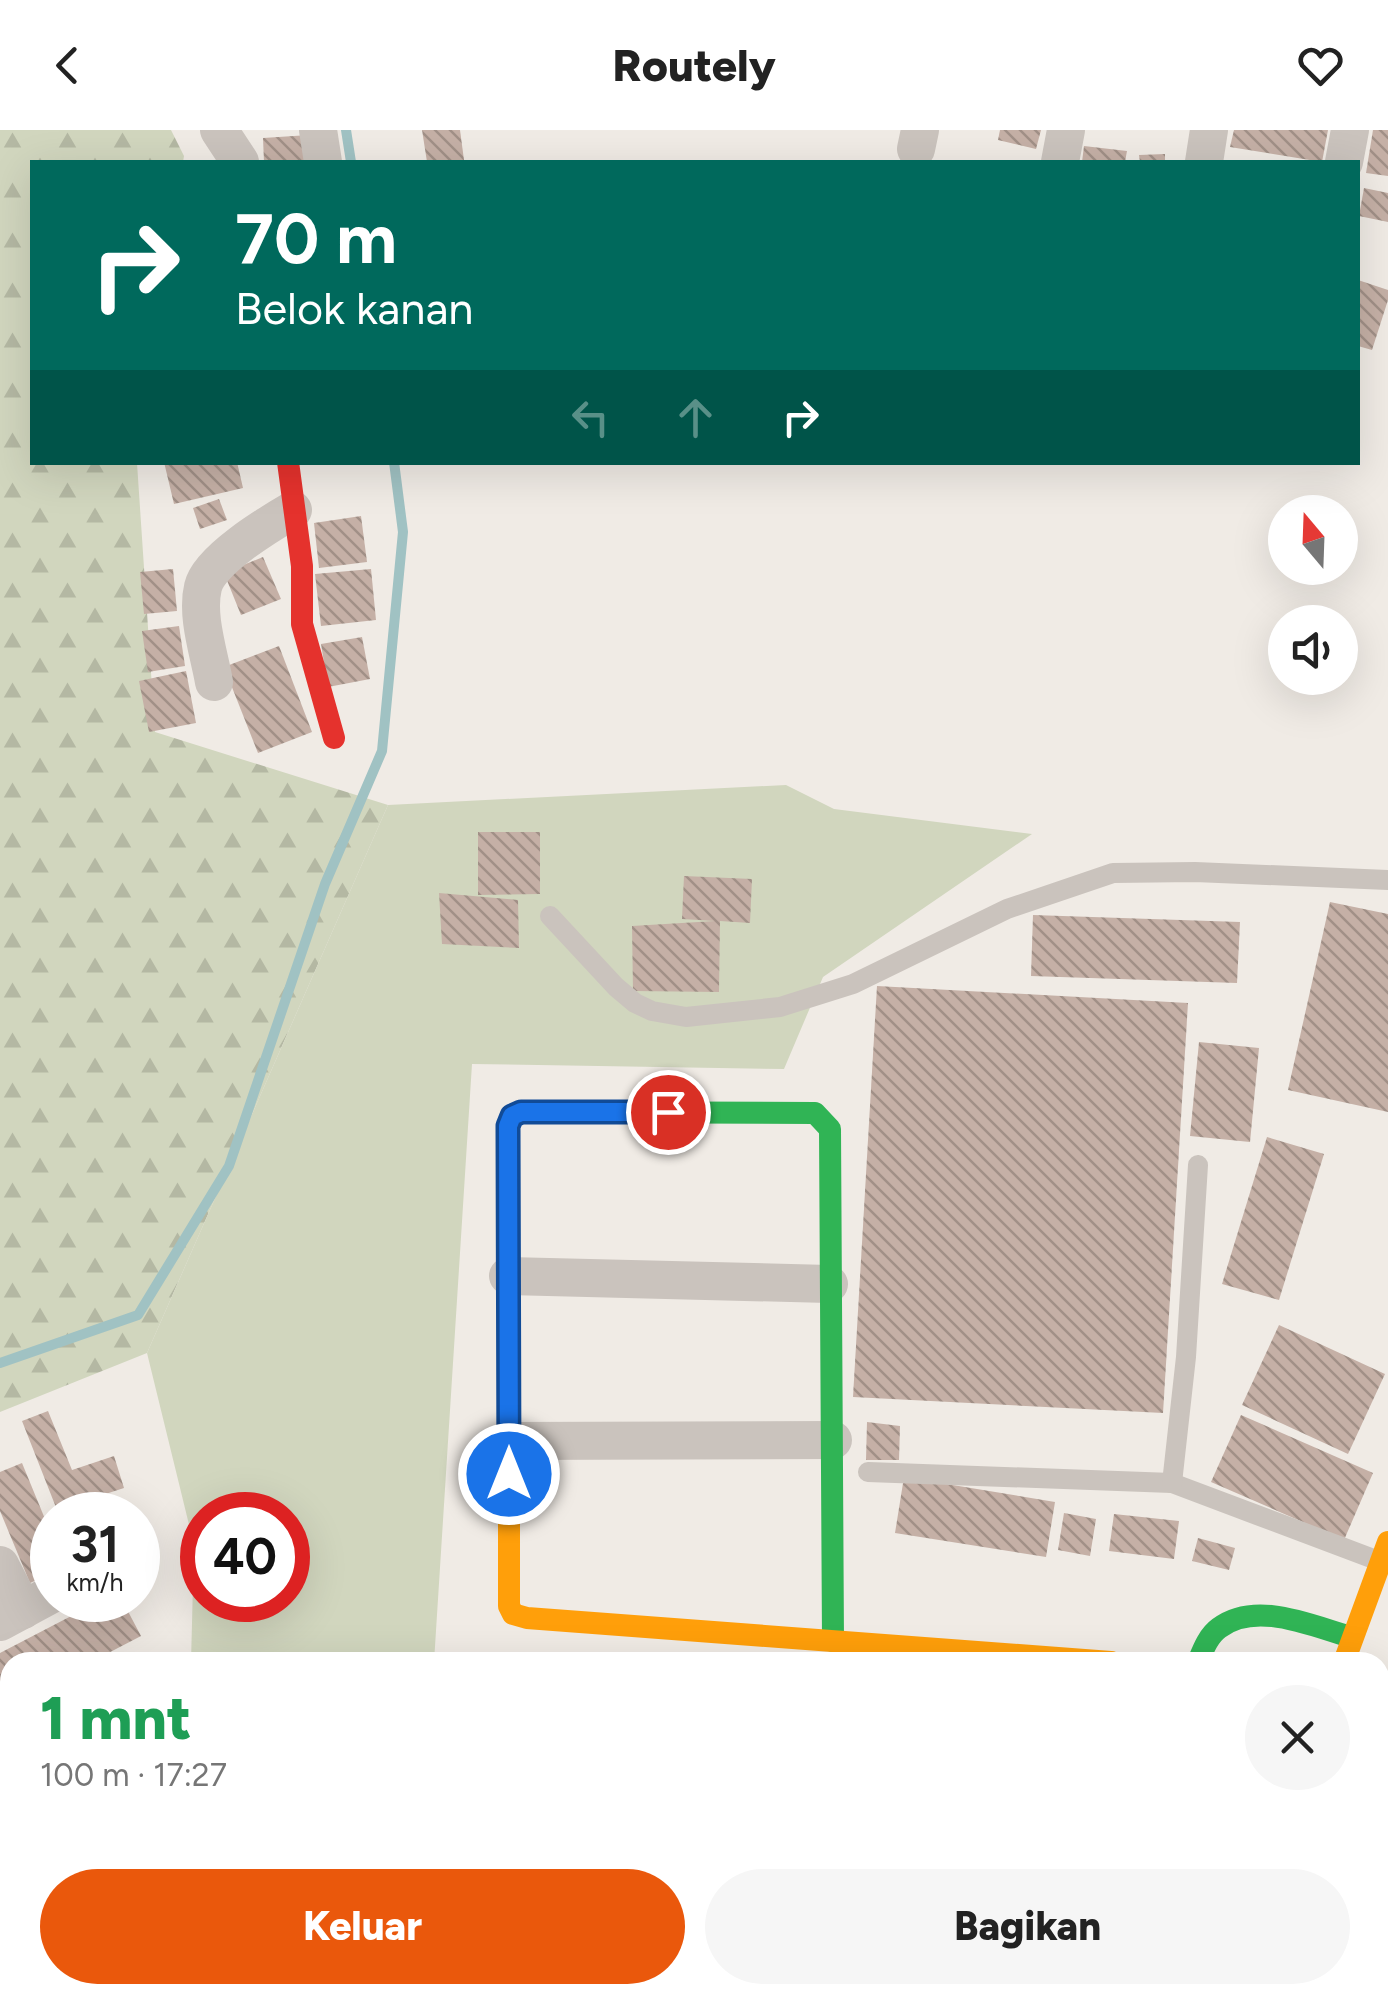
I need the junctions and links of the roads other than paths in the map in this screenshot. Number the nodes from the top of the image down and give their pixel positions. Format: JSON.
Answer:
{"nodes":[{"id":1,"x":219,"y":130,"type":"edge"},
{"id":2,"x":318,"y":130,"type":"edge"},
{"id":3,"x":1066,"y":130,"type":"edge"},
{"id":4,"x":1210,"y":130,"type":"edge"},
{"id":5,"x":1350,"y":130,"type":"edge"},
{"id":6,"x":239,"y":160,"type":"edge"},
{"id":7,"x":323,"y":160,"type":"edge"},
{"id":8,"x":1060,"y":160,"type":"edge"},
{"id":9,"x":1204,"y":160,"type":"edge"},
{"id":10,"x":1344,"y":160,"type":"edge"},
{"id":11,"x":288,"y":465,"type":"edge"},
{"id":12,"x":293,"y":510,"type":"junction"},
{"id":13,"x":214,"y":682,"type":"dead end"},
{"id":14,"x":334,"y":738,"type":"dead end"},
{"id":15,"x":1388,"y":880,"type":"edge"},
{"id":16,"x":550,"y":916,"type":"dead end"},
{"id":17,"x":1198,"y":1165,"type":"dead end"},
{"id":18,"x":508,"y":1276,"type":"junction"},
{"id":19,"x":829,"y":1284,"type":"junction"},
{"id":20,"x":832,"y":1440,"type":"junction"},
{"id":21,"x":509,"y":1441,"type":"junction"},
{"id":22,"x":868,"y":1472,"type":"dead end"},
{"id":23,"x":1172,"y":1483,"type":"junction"},
{"id":24,"x":1383,"y":1552,"type":"edge"},
{"id":25,"x":0,"y":1565,"type":"edge"},
{"id":26,"x":25,"y":1609,"type":"edge"},
{"id":27,"x":1351,"y":1637,"type":"junction"},
{"id":28,"x":833,"y":1641,"type":"junction"},
{"id":29,"x":979,"y":1652,"type":"edge"},
{"id":30,"x":1204,"y":1652,"type":"edge"},
{"id":31,"x":1347,"y":1652,"type":"edge"}],
"edges":[{"from":1,"to":6,"type":"street"},
{"from":2,"to":7,"type":"street"},
{"from":3,"to":8,"type":"street"},
{"from":4,"to":9,"type":"street"},
{"from":5,"to":10,"type":"street"},
{"from":11,"to":12,"type":"street"},
{"from":12,"to":13,"type":"street"},
{"from":12,"to":14,"type":"street"},
{"from":15,"to":16,"type":"lane"},
{"from":17,"to":23,"type":"lane"},
{"from":18,"to":19,"type":"street"},
{"from":18,"to":19,"type":"street"},
{"from":18,"to":21,"type":"street"},
{"from":19,"to":20,"type":"street"},
{"from":20,"to":21,"type":"street"},
{"from":20,"to":28,"type":"street"},
{"from":21,"to":28,"type":"street"},
{"from":22,"to":23,"type":"lane"},
{"from":23,"to":24,"type":"lane"},
{"from":24,"to":27,"type":"street"},
{"from":25,"to":26,"type":"street"},
{"from":27,"to":30,"type":"street"},
{"from":27,"to":31,"type":"street"},
{"from":28,"to":29,"type":"street"}]}
